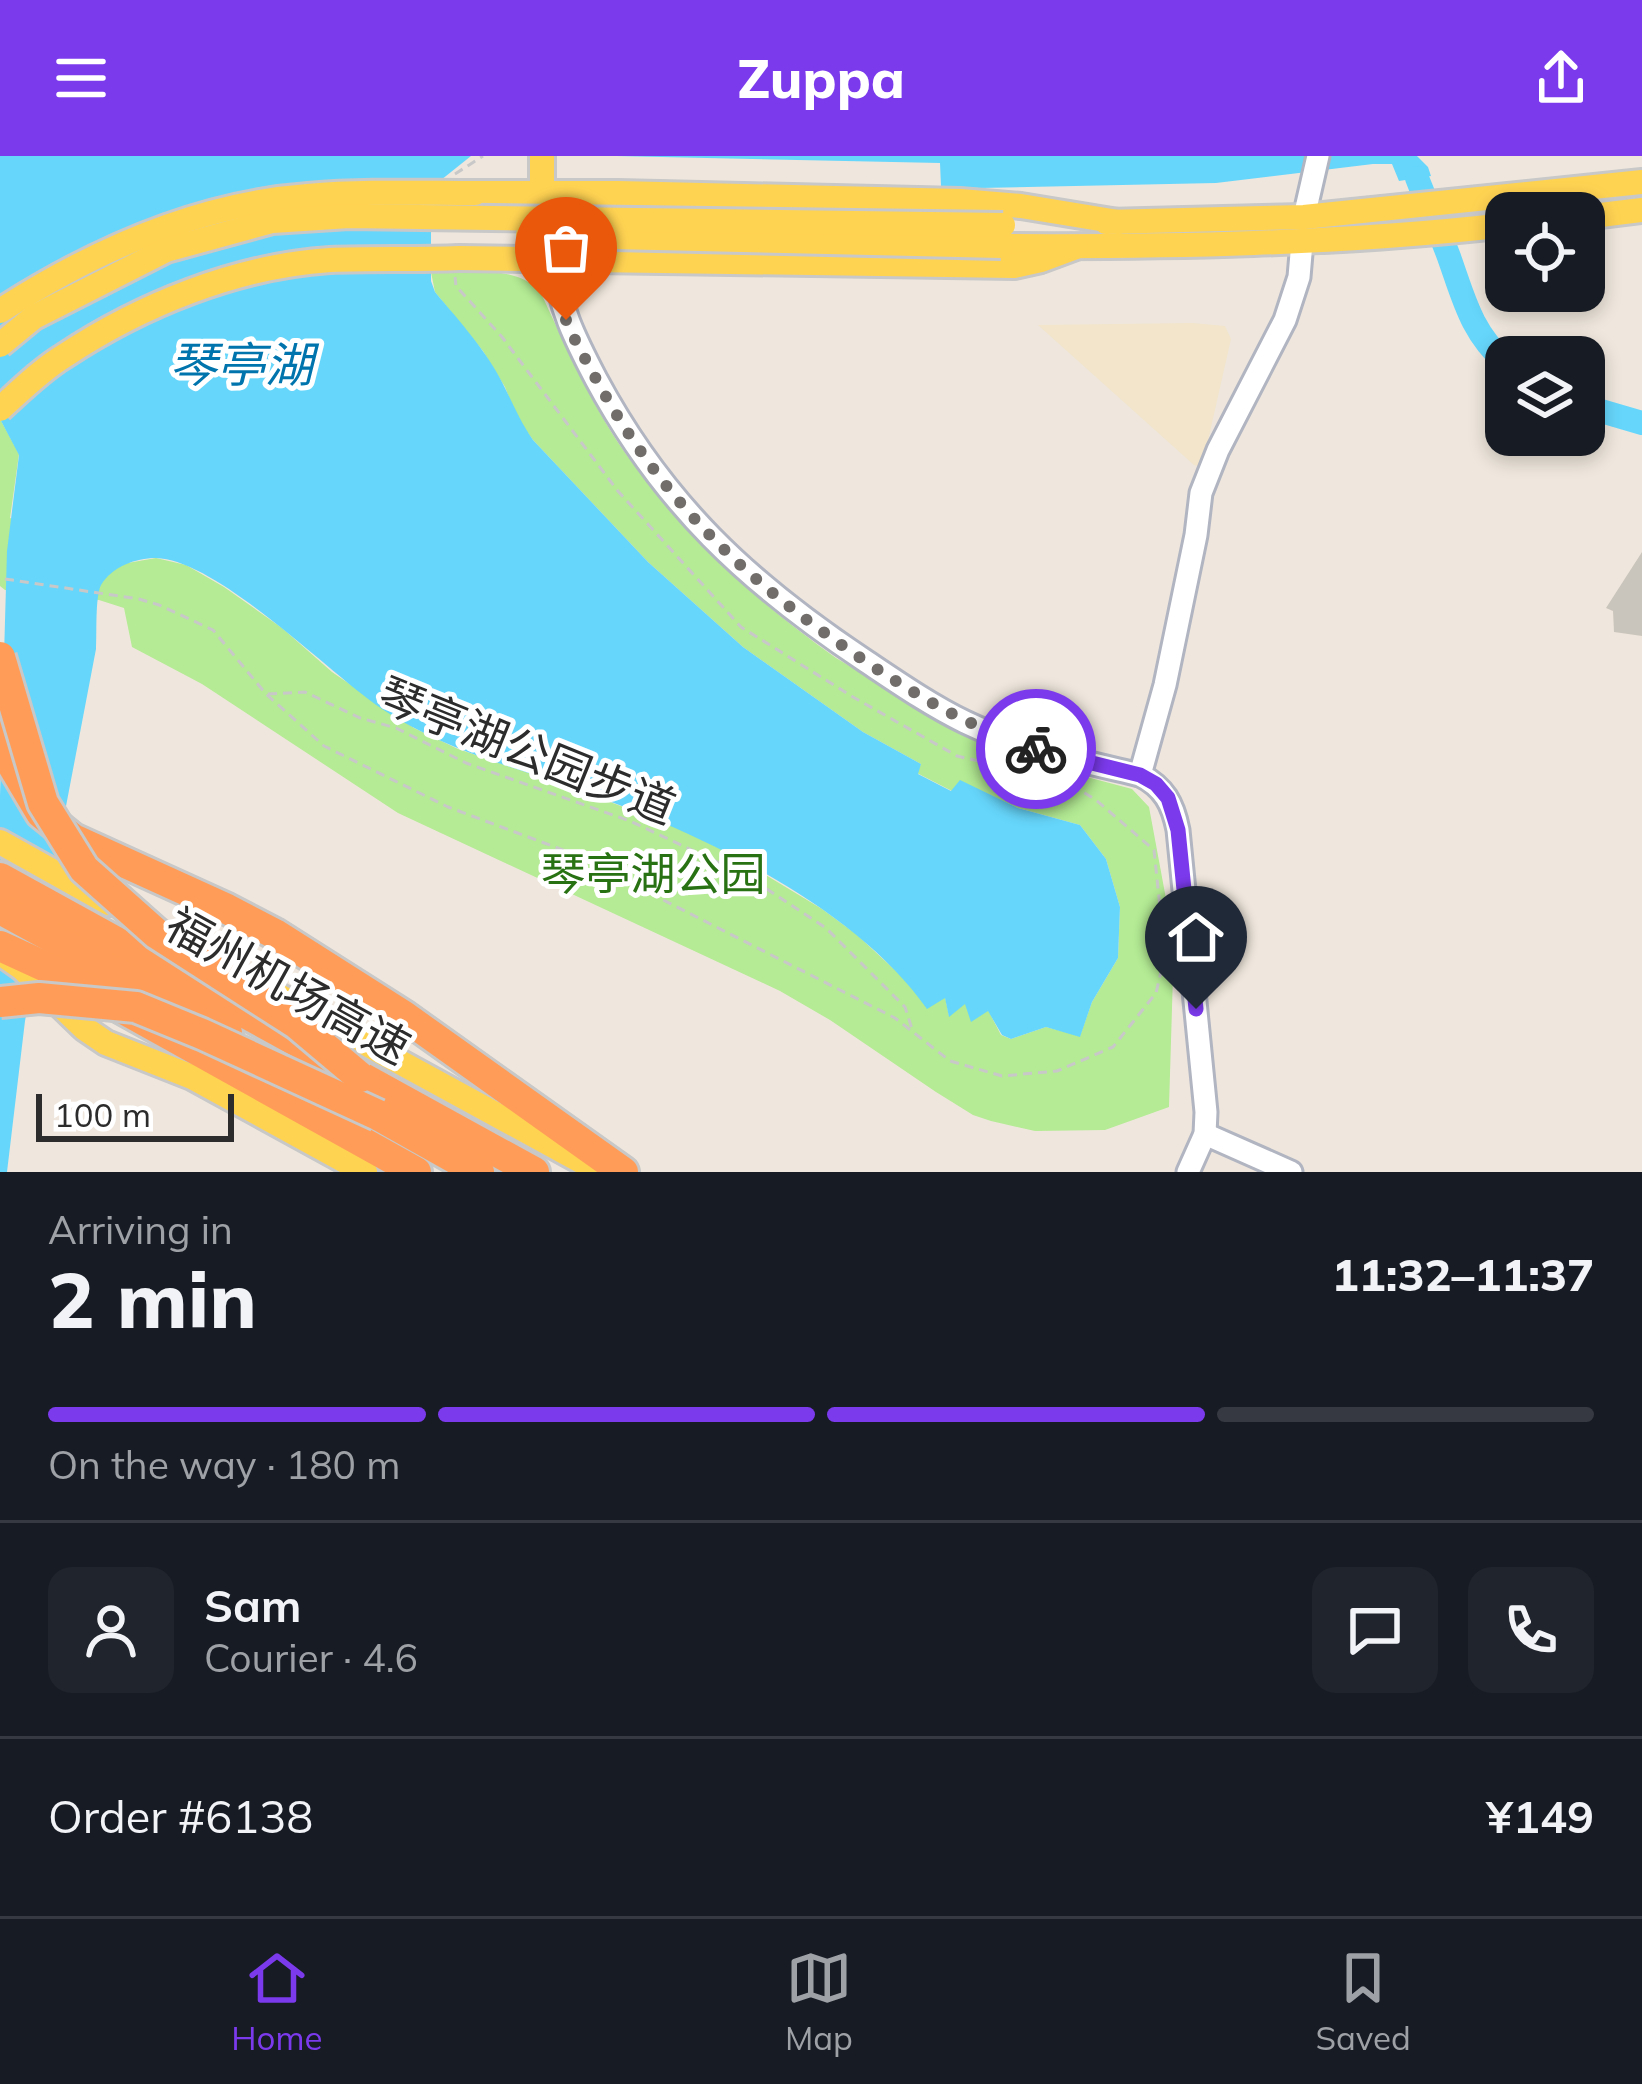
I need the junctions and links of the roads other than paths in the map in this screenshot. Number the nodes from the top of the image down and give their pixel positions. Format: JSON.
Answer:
{"nodes":[{"id":1,"x":526,"y":156,"type":"edge"},
{"id":2,"x":542,"y":156,"type":"edge"},
{"id":3,"x":1316,"y":164,"type":"edge"},
{"id":4,"x":1642,"y":182,"type":"edge"},
{"id":5,"x":534,"y":194,"type":"junction"},
{"id":6,"x":685,"y":195,"type":"junction"},
{"id":7,"x":1642,"y":210,"type":"edge"},
{"id":8,"x":1605,"y":214,"type":"edge"},
{"id":9,"x":1118,"y":222,"type":"junction"},
{"id":10,"x":1485,"y":228,"type":"edge"},
{"id":11,"x":1303,"y":229,"type":"junction"},
{"id":12,"x":1002,"y":236,"type":"junction"},
{"id":13,"x":1076,"y":247,"type":"junction"},
{"id":14,"x":541,"y":259,"type":"junction"},
{"id":15,"x":693,"y":263,"type":"junction"},
{"id":16,"x":0,"y":311,"type":"edge"},
{"id":17,"x":0,"y":345,"type":"edge"},
{"id":18,"x":0,"y":364,"type":"edge"},
{"id":19,"x":0,"y":409,"type":"edge"},
{"id":20,"x":0,"y":657,"type":"edge"},
{"id":21,"x":0,"y":722,"type":"edge"},
{"id":22,"x":1140,"y":775,"type":"junction"},
{"id":23,"x":0,"y":842,"type":"edge"},
{"id":24,"x":0,"y":878,"type":"edge"},
{"id":25,"x":0,"y":909,"type":"edge"},
{"id":26,"x":0,"y":949,"type":"edge"},
{"id":27,"x":50,"y":981,"type":"junction"},
{"id":28,"x":0,"y":1002,"type":"edge"},
{"id":29,"x":360,"y":1077,"type":"junction"},
{"id":30,"x":378,"y":1115,"type":"junction"},
{"id":31,"x":1205,"y":1134,"type":"junction"},
{"id":32,"x":365,"y":1172,"type":"edge"},
{"id":33,"x":416,"y":1172,"type":"edge"},
{"id":34,"x":479,"y":1172,"type":"edge"},
{"id":35,"x":534,"y":1172,"type":"edge"},
{"id":36,"x":601,"y":1172,"type":"edge"},
{"id":37,"x":623,"y":1172,"type":"edge"},
{"id":38,"x":1189,"y":1172,"type":"edge"},
{"id":39,"x":1291,"y":1172,"type":"edge"}],
"edges":[{"from":1,"to":5,"type":"main road"},
{"from":2,"to":5,"type":"main road"},
{"from":3,"to":11,"type":"street"},
{"from":4,"to":11,"type":"main road"},
{"from":5,"to":6,"type":"main road"},
{"from":5,"to":14,"type":"main road"},
{"from":5,"to":16,"type":"main road","bridge":true},
{"from":6,"to":9,"type":"main road"},
{"from":6,"to":15,"type":"main road"},
{"from":7,"to":8,"type":"main road"},
{"from":9,"to":11,"type":"main road"},
{"from":9,"to":12,"type":"main road"},
{"from":10,"to":11,"type":"main road"},
{"from":11,"to":13,"type":"main road"},
{"from":11,"to":22,"type":"street"},
{"from":12,"to":13,"type":"main road"},
{"from":12,"to":17,"type":"main road","bridge":true},
{"from":12,"to":18,"type":"main road","bridge":true},
{"from":13,"to":15,"type":"main road"},
{"from":14,"to":15,"type":"main road"},
{"from":14,"to":19,"type":"main road","bridge":true},
{"from":14,"to":22,"type":"street"},
{"from":20,"to":29,"type":"highway","bridge":true},
{"from":21,"to":37,"type":"highway","bridge":true},
{"from":22,"to":31,"type":"street"},
{"from":23,"to":36,"type":"main road"},
{"from":24,"to":29,"type":"highway","name":"福州机场高速","bridge":true},
{"from":25,"to":30,"type":"highway","name":"福州机场高速","bridge":true},
{"from":26,"to":27,"type":"highway"},
{"from":27,"to":32,"type":"main road"},
{"from":27,"to":33,"type":"highway"},
{"from":28,"to":30,"type":"highway","bridge":true},
{"from":29,"to":35,"type":"highway","name":"福州机场高速"},
{"from":30,"to":34,"type":"highway","name":"福州机场高速"},
{"from":31,"to":38,"type":"street"},
{"from":31,"to":39,"type":"street"}]}
